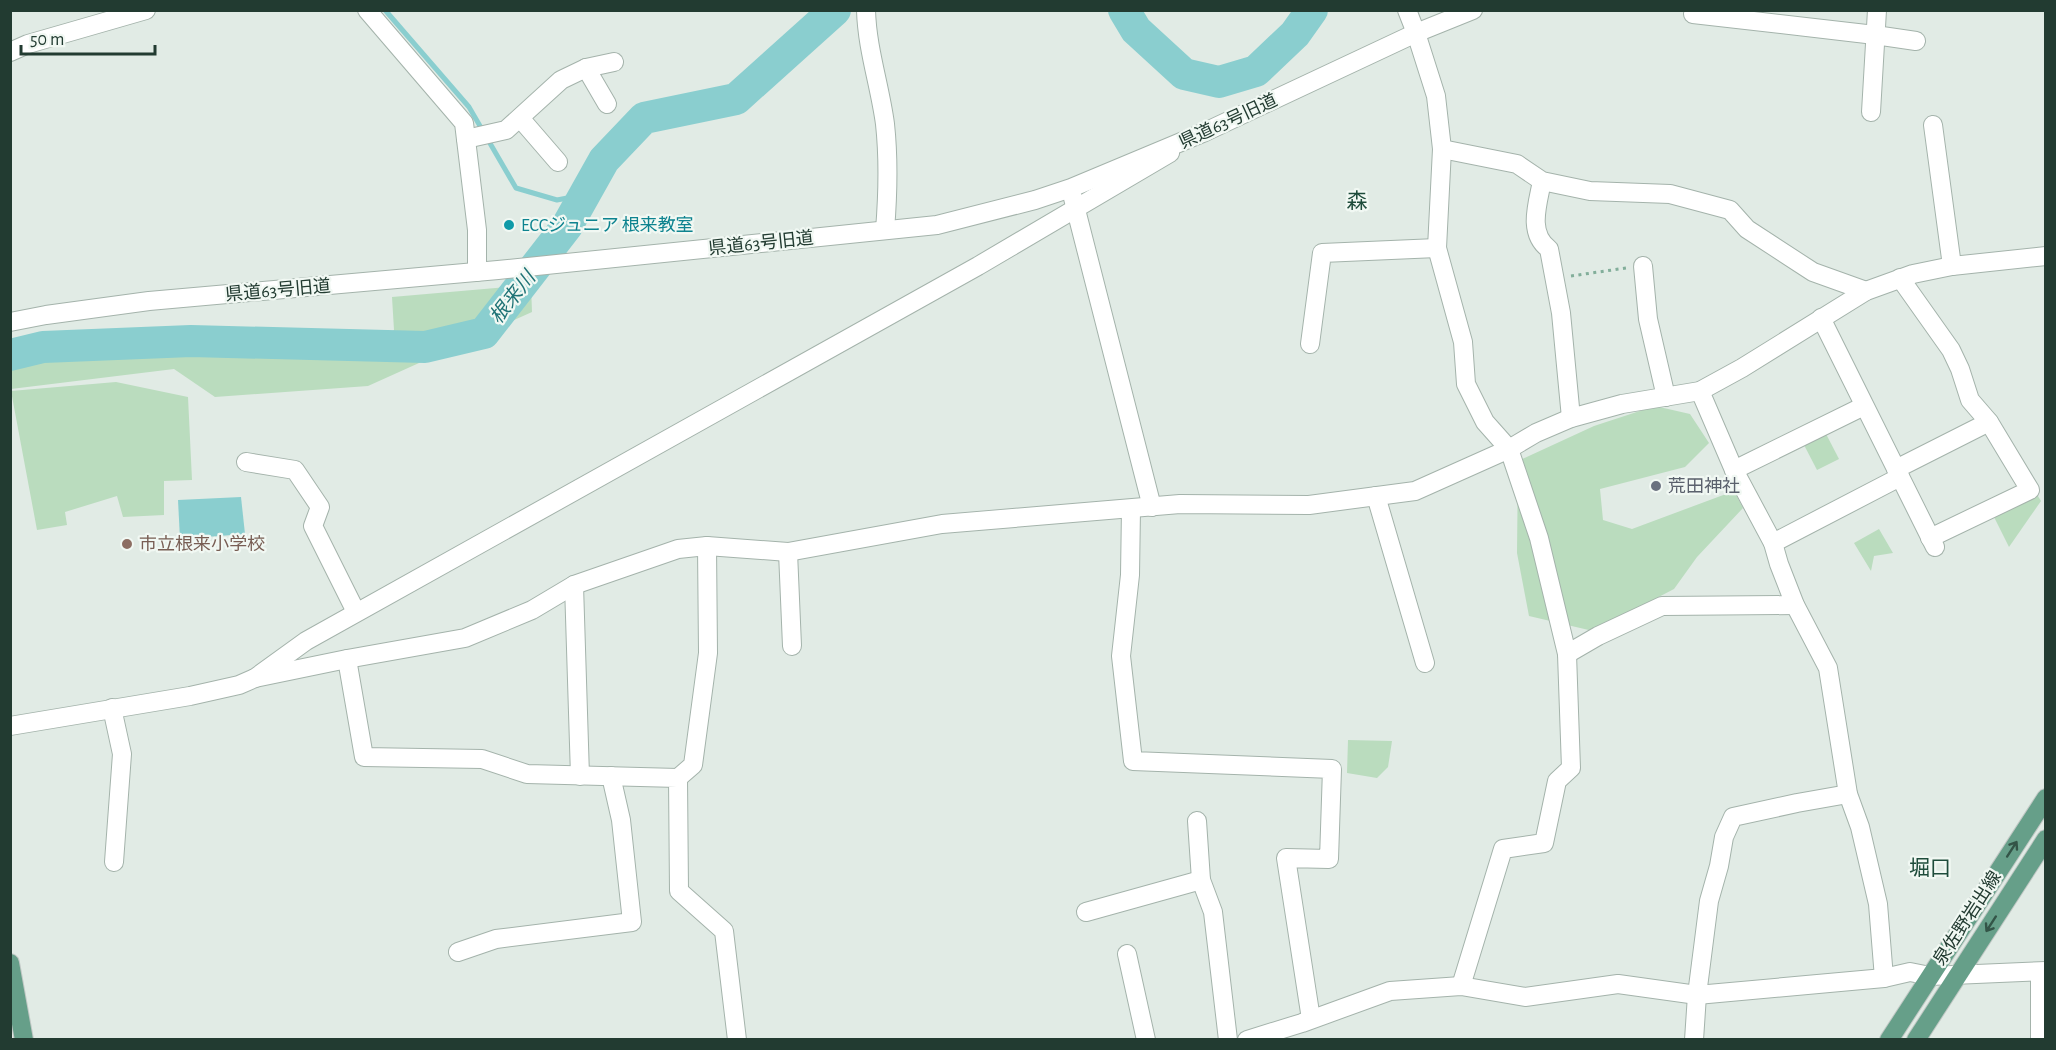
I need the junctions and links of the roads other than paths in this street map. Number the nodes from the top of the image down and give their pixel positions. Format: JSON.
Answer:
{"nodes":[{"id":1,"x":146,"y":10,"type":"edge"},
{"id":2,"x":367,"y":10,"type":"edge"},
{"id":3,"x":866,"y":10,"type":"edge"},
{"id":4,"x":1407,"y":10,"type":"edge"},
{"id":5,"x":1473,"y":10,"type":"edge"},
{"id":6,"x":1877,"y":10,"type":"edge"},
{"id":7,"x":1693,"y":14,"type":"dead end"},
{"id":8,"x":1770,"y":17,"type":"edge"},
{"id":9,"x":1416,"y":33,"type":"junction"},
{"id":10,"x":1875,"y":34,"type":"junction"},
{"id":11,"x":1916,"y":41,"type":"dead end"},
{"id":12,"x":10,"y":52,"type":"edge"},
{"id":13,"x":614,"y":62,"type":"dead end"},
{"id":14,"x":586,"y":68,"type":"junction"},
{"id":15,"x":607,"y":104,"type":"dead end"},
{"id":16,"x":1871,"y":112,"type":"dead end"},
{"id":17,"x":520,"y":118,"type":"junction"},
{"id":18,"x":1933,"y":125,"type":"dead end"},
{"id":19,"x":1205,"y":132,"type":"junction"},
{"id":20,"x":469,"y":138,"type":"junction"},
{"id":21,"x":1442,"y":149,"type":"junction"},
{"id":22,"x":558,"y":162,"type":"dead end"},
{"id":23,"x":1542,"y":181,"type":"junction"},
{"id":24,"x":1071,"y":188,"type":"junction"},
{"id":25,"x":1076,"y":208,"type":"junction"},
{"id":26,"x":885,"y":230,"type":"junction"},
{"id":27,"x":1437,"y":248,"type":"junction"},
{"id":28,"x":2046,"y":256,"type":"edge"},
{"id":29,"x":1643,"y":266,"type":"road end"},
{"id":30,"x":1952,"y":266,"type":"junction"},
{"id":31,"x":477,"y":272,"type":"junction"},
{"id":32,"x":1900,"y":278,"type":"junction"},
{"id":33,"x":1866,"y":291,"type":"junction"},
{"id":34,"x":1821,"y":318,"type":"junction"},
{"id":35,"x":10,"y":322,"type":"edge"},
{"id":36,"x":1310,"y":344,"type":"dead end"},
{"id":37,"x":1700,"y":391,"type":"junction"},
{"id":38,"x":1666,"y":397,"type":"junction"},
{"id":39,"x":1864,"y":406,"type":"junction"},
{"id":40,"x":1571,"y":418,"type":"junction"},
{"id":41,"x":1989,"y":422,"type":"junction"},
{"id":42,"x":1509,"y":449,"type":"junction"},
{"id":43,"x":246,"y":462,"type":"dead end"},
{"id":44,"x":1734,"y":470,"type":"junction"},
{"id":45,"x":1898,"y":473,"type":"junction"},
{"id":46,"x":1376,"y":496,"type":"junction"},
{"id":47,"x":1152,"y":507,"type":"junction"},
{"id":48,"x":1131,"y":509,"type":"junction"},
{"id":49,"x":1773,"y":543,"type":"junction"},
{"id":50,"x":707,"y":546,"type":"junction"},
{"id":51,"x":788,"y":552,"type":"junction"},
{"id":52,"x":574,"y":585,"type":"junction"},
{"id":53,"x":1795,"y":604,"type":"junction"},
{"id":54,"x":356,"y":612,"type":"junction"},
{"id":55,"x":792,"y":646,"type":"dead end"},
{"id":56,"x":1567,"y":654,"type":"junction"},
{"id":57,"x":347,"y":659,"type":"junction"},
{"id":58,"x":1425,"y":663,"type":"dead end"},
{"id":59,"x":255,"y":678,"type":"junction"},
{"id":60,"x":112,"y":708,"type":"junction"},
{"id":61,"x":10,"y":726,"type":"edge"},
{"id":62,"x":580,"y":776,"type":"junction"},
{"id":63,"x":610,"y":776,"type":"junction"},
{"id":64,"x":678,"y":778,"type":"junction"},
{"id":65,"x":1848,"y":794,"type":"junction"},
{"id":66,"x":2046,"y":798,"type":"edge"},
{"id":67,"x":1197,"y":821,"type":"dead end"},
{"id":68,"x":2046,"y":839,"type":"edge"},
{"id":69,"x":114,"y":862,"type":"dead end"},
{"id":70,"x":1201,"y":880,"type":"junction"},
{"id":71,"x":1086,"y":912,"type":"dead end"},
{"id":72,"x":458,"y":952,"type":"dead end"},
{"id":73,"x":1127,"y":954,"type":"dead end"},
{"id":74,"x":10,"y":963,"type":"edge"},
{"id":75,"x":2043,"y":971,"type":"edge"},
{"id":76,"x":1958,"y":975,"type":"junction"},
{"id":77,"x":1930,"y":976,"type":"junction"},
{"id":78,"x":1884,"y":978,"type":"junction"},
{"id":79,"x":1461,"y":986,"type":"junction"},
{"id":80,"x":1697,"y":995,"type":"junction"},
{"id":81,"x":1311,"y":1019,"type":"junction"},
{"id":82,"x":24,"y":1040,"type":"edge"},
{"id":83,"x":737,"y":1040,"type":"edge"},
{"id":84,"x":1146,"y":1040,"type":"edge"},
{"id":85,"x":1228,"y":1040,"type":"edge"},
{"id":86,"x":1247,"y":1040,"type":"edge"},
{"id":87,"x":1695,"y":1040,"type":"edge"},
{"id":88,"x":1889,"y":1040,"type":"edge"},
{"id":89,"x":1916,"y":1040,"type":"edge"},
{"id":90,"x":2040,"y":1040,"type":"edge"}],
"edges":[{"from":1,"to":12,"type":"street"},
{"from":2,"to":20,"type":"street"},
{"from":3,"to":26,"type":"street"},
{"from":4,"to":9,"type":"street"},
{"from":5,"to":9,"type":"street","name":"県道63号旧道"},
{"from":6,"to":10,"type":"street"},
{"from":7,"to":8,"type":"street"},
{"from":8,"to":10,"type":"street"},
{"from":9,"to":19,"type":"street","name":"県道63号旧道"},
{"from":9,"to":21,"type":"street"},
{"from":10,"to":11,"type":"street"},
{"from":10,"to":16,"type":"street"},
{"from":13,"to":14,"type":"street"},
{"from":14,"to":15,"type":"street"},
{"from":14,"to":17,"type":"street"},
{"from":17,"to":20,"type":"street"},
{"from":17,"to":22,"type":"street"},
{"from":18,"to":30,"type":"street"},
{"from":19,"to":24,"type":"street","name":"県道63号旧道"},
{"from":19,"to":25,"type":"street"},
{"from":20,"to":31,"type":"street"},
{"from":21,"to":23,"type":"street"},
{"from":21,"to":27,"type":"street"},
{"from":23,"to":33,"type":"street"},
{"from":23,"to":40,"type":"street"},
{"from":24,"to":25,"type":"street"},
{"from":24,"to":26,"type":"street","name":"県道63号旧道"},
{"from":25,"to":47,"type":"street"},
{"from":25,"to":54,"type":"street"},
{"from":26,"to":31,"type":"street","name":"県道63号旧道"},
{"from":27,"to":36,"type":"street"},
{"from":27,"to":42,"type":"street"},
{"from":28,"to":30,"type":"street"},
{"from":29,"to":38,"type":"street"},
{"from":30,"to":32,"type":"street"},
{"from":31,"to":35,"type":"street","name":"県道63号旧道"},
{"from":32,"to":33,"type":"street"},
{"from":32,"to":41,"type":"street"},
{"from":33,"to":34,"type":"street"},
{"from":34,"to":37,"type":"street"},
{"from":34,"to":39,"type":"street"},
{"from":37,"to":38,"type":"street"},
{"from":37,"to":44,"type":"street"},
{"from":38,"to":40,"type":"street"},
{"from":39,"to":44,"type":"street"},
{"from":39,"to":45,"type":"street"},
{"from":40,"to":42,"type":"street"},
{"from":41,"to":45,"type":"street"},
{"from":41,"to":45,"type":"street"},
{"from":42,"to":46,"type":"street"},
{"from":42,"to":56,"type":"street"},
{"from":43,"to":54,"type":"street"},
{"from":44,"to":49,"type":"street"},
{"from":45,"to":49,"type":"street"},
{"from":46,"to":47,"type":"street"},
{"from":46,"to":58,"type":"street"},
{"from":47,"to":48,"type":"street"},
{"from":48,"to":51,"type":"street"},
{"from":48,"to":81,"type":"street"},
{"from":49,"to":53,"type":"street"},
{"from":50,"to":51,"type":"street"},
{"from":50,"to":52,"type":"street"},
{"from":50,"to":64,"type":"street"},
{"from":51,"to":55,"type":"street"},
{"from":52,"to":57,"type":"street"},
{"from":52,"to":62,"type":"street"},
{"from":53,"to":56,"type":"street"},
{"from":53,"to":65,"type":"street"},
{"from":54,"to":59,"type":"street"},
{"from":56,"to":79,"type":"street"},
{"from":57,"to":59,"type":"street"},
{"from":57,"to":62,"type":"street"},
{"from":59,"to":60,"type":"street"},
{"from":60,"to":61,"type":"street"},
{"from":60,"to":69,"type":"street"},
{"from":62,"to":63,"type":"street"},
{"from":63,"to":64,"type":"street"},
{"from":63,"to":72,"type":"street"},
{"from":64,"to":83,"type":"street"},
{"from":65,"to":78,"type":"street"},
{"from":65,"to":80,"type":"street"},
{"from":77,"to":66,"type":"main road","name":"泉佐野岩出線","one_way":true},
{"from":67,"to":70,"type":"street"},
{"from":68,"to":76,"type":"main road","name":"泉佐野岩出線","one_way":true},
{"from":70,"to":71,"type":"street"},
{"from":70,"to":85,"type":"street"},
{"from":73,"to":84,"type":"street"},
{"from":74,"to":82,"type":"main road"},
{"from":75,"to":76,"type":"street"},
{"from":75,"to":90,"type":"street"},
{"from":76,"to":77,"type":"street"},
{"from":76,"to":89,"type":"main road","name":"泉佐野岩出線"},
{"from":77,"to":78,"type":"street"},
{"from":77,"to":88,"type":"main road","name":"泉佐野岩出線"},
{"from":78,"to":80,"type":"street"},
{"from":79,"to":80,"type":"street"},
{"from":79,"to":81,"type":"street"},
{"from":80,"to":87,"type":"street"},
{"from":81,"to":86,"type":"street"}]}
